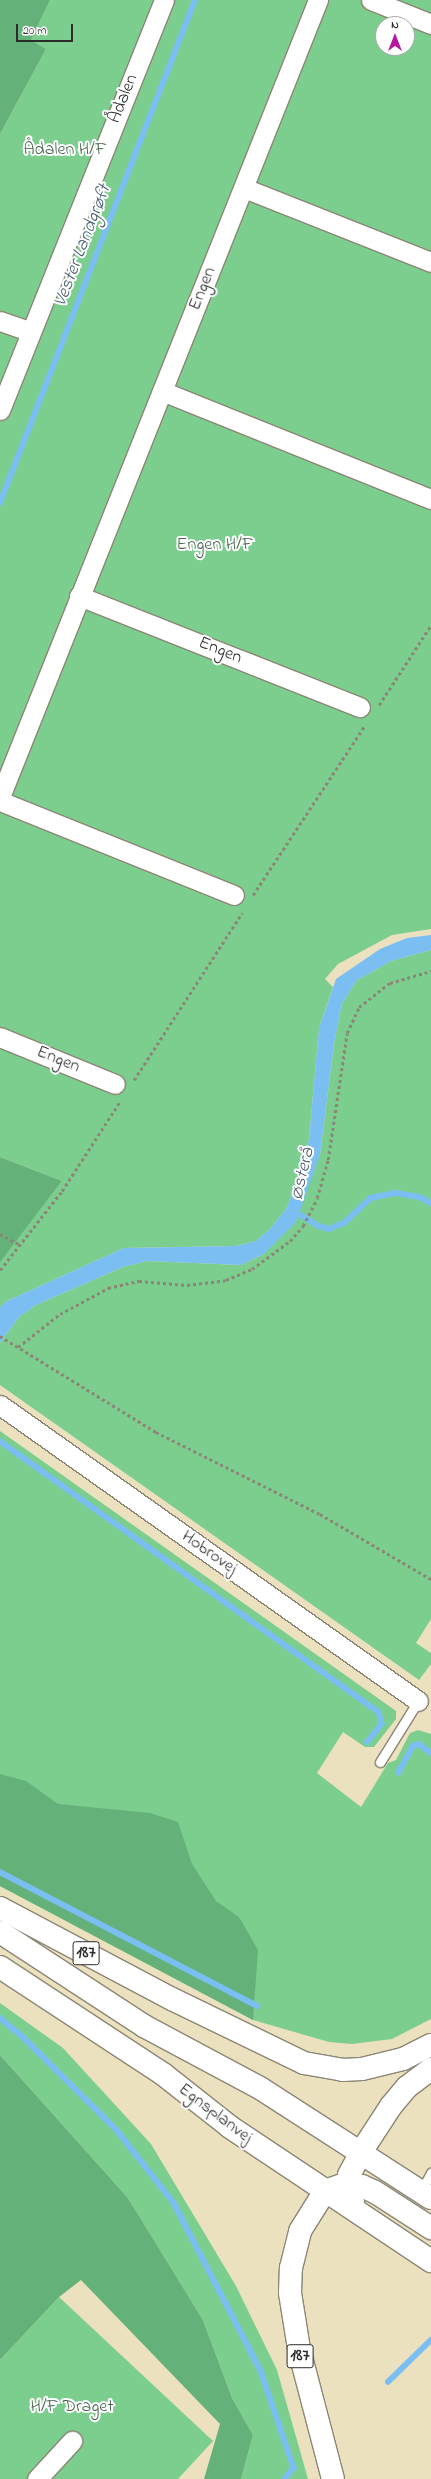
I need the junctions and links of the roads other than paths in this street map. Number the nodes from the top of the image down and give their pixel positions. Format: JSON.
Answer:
{"nodes":[{"id":1,"x":164,"y":0,"type":"edge"},
{"id":2,"x":318,"y":0,"type":"edge"},
{"id":3,"x":371,"y":0,"type":"edge"},
{"id":4,"x":431,"y":24,"type":"edge"},
{"id":5,"x":244,"y":188,"type":"junction"},
{"id":6,"x":431,"y":262,"type":"edge"},
{"id":7,"x":0,"y":321,"type":"edge"},
{"id":8,"x":29,"y":331,"type":"junction"},
{"id":9,"x":162,"y":391,"type":"junction"},
{"id":10,"x":0,"y":410,"type":"edge"},
{"id":11,"x":431,"y":499,"type":"edge"},
{"id":12,"x":79,"y":596,"type":"junction"},
{"id":13,"x":367,"y":713,"type":"road end"},
{"id":14,"x":0,"y":797,"type":"edge"},
{"id":15,"x":0,"y":800,"type":"edge"},
{"id":16,"x":242,"y":902,"type":"road end"},
{"id":17,"x":0,"y":1037,"type":"edge"},
{"id":18,"x":123,"y":1089,"type":"road end"},
{"id":19,"x":0,"y":1406,"type":"edge"},
{"id":20,"x":418,"y":1701,"type":"joint"},
{"id":21,"x":380,"y":1762,"type":"dead end"},
{"id":22,"x":0,"y":1908,"type":"edge"},
{"id":23,"x":0,"y":1932,"type":"edge"},
{"id":24,"x":0,"y":1967,"type":"edge"},
{"id":25,"x":431,"y":2045,"type":"edge"},
{"id":26,"x":431,"y":2070,"type":"edge"},
{"id":27,"x":361,"y":2152,"type":"junction"},
{"id":28,"x":348,"y":2183,"type":"junction"},
{"id":29,"x":428,"y":2187,"type":"edge"},
{"id":30,"x":325,"y":2191,"type":"junction"},
{"id":31,"x":367,"y":2219,"type":"junction"},
{"id":32,"x":431,"y":2228,"type":"edge"},
{"id":33,"x":431,"y":2261,"type":"edge"},
{"id":34,"x":72,"y":2441,"type":"dead end"},
{"id":35,"x":37,"y":2479,"type":"edge"},
{"id":36,"x":332,"y":2479,"type":"edge"}],
"edges":[{"from":1,"to":8,"type":"street","name":"Ådalen"},
{"from":2,"to":5,"type":"street","name":"Engen"},
{"from":3,"to":4,"type":"street"},
{"from":5,"to":6,"type":"street"},
{"from":5,"to":9,"type":"street","name":"Engen"},
{"from":7,"to":8,"type":"street"},
{"from":8,"to":10,"type":"street","name":"Ådalen"},
{"from":9,"to":11,"type":"street"},
{"from":9,"to":12,"type":"street","name":"Engen"},
{"from":12,"to":13,"type":"street","name":"Engen"},
{"from":12,"to":14,"type":"street","name":"Engen"},
{"from":15,"to":16,"type":"street"},
{"from":17,"to":18,"type":"street","name":"Engen"},
{"from":19,"to":20,"type":"street","name":"Hobrovej"},
{"from":20,"to":21,"type":"lane"},
{"from":22,"to":25,"type":"main road","number":"187"},
{"from":23,"to":27,"type":"main road","name":"Egnsplanvej"},
{"from":24,"to":30,"type":"main road","name":"Egnsplanvej"},
{"from":26,"to":27,"type":"main road"},
{"from":27,"to":28,"type":"main road"},
{"from":27,"to":29,"type":"main road","name":"Egnsplanvej"},
{"from":27,"to":30,"type":"main road"},
{"from":28,"to":30,"type":"main road"},
{"from":28,"to":31,"type":"main road"},
{"from":28,"to":32,"type":"main road"},
{"from":30,"to":31,"type":"main road","name":"Egnsplanvej"},
{"from":30,"to":36,"type":"main road","number":"187"},
{"from":31,"to":33,"type":"main road","name":"Egnsplanvej"},
{"from":34,"to":35,"type":"street"}]}
